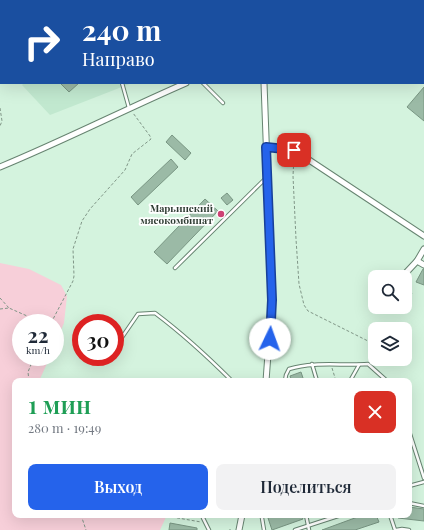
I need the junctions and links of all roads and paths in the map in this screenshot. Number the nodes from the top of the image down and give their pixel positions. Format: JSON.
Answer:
{"nodes":[{"id":1,"x":122,"y":84,"type":"edge"},
{"id":2,"x":184,"y":84,"type":"edge"},
{"id":3,"x":204,"y":84,"type":"edge"},
{"id":4,"x":264,"y":84,"type":"edge"},
{"id":5,"x":223,"y":103,"type":"dead end"},
{"id":6,"x":0,"y":108,"type":"edge"},
{"id":7,"x":129,"y":108,"type":"junction"},
{"id":8,"x":0,"y":126,"type":"edge"},
{"id":9,"x":266,"y":147,"type":"junction"},
{"id":10,"x":294,"y":150,"type":"junction"},
{"id":11,"x":0,"y":167,"type":"edge"},
{"id":12,"x":267,"y":177,"type":"junction"},
{"id":13,"x":424,"y":236,"type":"edge"},
{"id":14,"x":424,"y":249,"type":"edge"},
{"id":15,"x":417,"y":261,"type":"junction"},
{"id":16,"x":424,"y":266,"type":"edge"},
{"id":17,"x":174,"y":268,"type":"dead end"},
{"id":18,"x":409,"y":270,"type":"edge"},
{"id":19,"x":0,"y":298,"type":"edge"},
{"id":20,"x":9,"y":308,"type":"junction"},
{"id":21,"x":0,"y":309,"type":"edge"},
{"id":22,"x":23,"y":314,"type":"edge"},
{"id":23,"x":56,"y":314,"type":"edge"},
{"id":24,"x":124,"y":334,"type":"edge"},
{"id":25,"x":368,"y":341,"type":"edge"},
{"id":26,"x":312,"y":364,"type":"junction"},
{"id":27,"x":332,"y":365,"type":"junction"},
{"id":28,"x":359,"y":365,"type":"junction"},
{"id":29,"x":30,"y":366,"type":"edge"},
{"id":30,"x":29,"y":378,"type":"edge"},
{"id":31,"x":229,"y":378,"type":"edge"},
{"id":32,"x":266,"y":378,"type":"edge"},
{"id":33,"x":286,"y":378,"type":"edge"},
{"id":34,"x":316,"y":378,"type":"edge"},
{"id":35,"x":335,"y":378,"type":"edge"},
{"id":36,"x":352,"y":378,"type":"edge"},
{"id":37,"x":384,"y":378,"type":"edge"},
{"id":38,"x":412,"y":440,"type":"edge"},
{"id":39,"x":424,"y":478,"type":"edge"},
{"id":40,"x":424,"y":482,"type":"edge"},
{"id":41,"x":412,"y":485,"type":"edge"},
{"id":42,"x":412,"y":504,"type":"edge"},
{"id":43,"x":424,"y":506,"type":"edge"},
{"id":44,"x":82,"y":518,"type":"edge"},
{"id":45,"x":178,"y":518,"type":"edge"},
{"id":46,"x":203,"y":518,"type":"edge"},
{"id":47,"x":241,"y":518,"type":"edge"},
{"id":48,"x":262,"y":518,"type":"edge"},
{"id":49,"x":307,"y":518,"type":"edge"},
{"id":50,"x":332,"y":518,"type":"edge"},
{"id":51,"x":391,"y":518,"type":"edge"},
{"id":52,"x":206,"y":523,"type":"junction"},
{"id":53,"x":309,"y":526,"type":"junction"},
{"id":54,"x":86,"y":530,"type":"edge"},
{"id":55,"x":209,"y":530,"type":"edge"},
{"id":56,"x":239,"y":530,"type":"edge"},
{"id":57,"x":264,"y":530,"type":"edge"},
{"id":58,"x":295,"y":530,"type":"edge"},
{"id":59,"x":309,"y":530,"type":"edge"},
{"id":60,"x":396,"y":530,"type":"edge"},
{"id":61,"x":409,"y":530,"type":"edge"}],
"edges":[{"from":1,"to":7,"type":"lane"},
{"from":2,"to":7,"type":"street"},
{"from":3,"to":5,"type":"lane"},
{"from":4,"to":9,"type":"street"},
{"from":6,"to":8,"type":"path"},
{"from":7,"to":11,"type":"street"},
{"from":7,"to":23,"type":"path"},
{"from":9,"to":10,"type":"street"},
{"from":9,"to":12,"type":"street"},
{"from":10,"to":13,"type":"street"},
{"from":10,"to":25,"type":"path"},
{"from":12,"to":17,"type":"lane"},
{"from":12,"to":32,"type":"street"},
{"from":14,"to":15,"type":"street"},
{"from":15,"to":16,"type":"street"},
{"from":15,"to":18,"type":"street"},
{"from":19,"to":20,"type":"path"},
{"from":20,"to":21,"type":"path"},
{"from":20,"to":22,"type":"path"},
{"from":24,"to":31,"type":"lane"},
{"from":26,"to":27,"type":"lane"},
{"from":26,"to":33,"type":"lane"},
{"from":26,"to":34,"type":"lane"},
{"from":27,"to":28,"type":"lane"},
{"from":27,"to":35,"type":"path"},
{"from":28,"to":36,"type":"lane"},
{"from":28,"to":37,"type":"lane"},
{"from":29,"to":30,"type":"path"},
{"from":38,"to":39,"type":"lane"},
{"from":40,"to":41,"type":"lane"},
{"from":42,"to":43,"type":"lane"},
{"from":44,"to":54,"type":"path"},
{"from":45,"to":52,"type":"path"},
{"from":46,"to":52,"type":"lane"},
{"from":47,"to":56,"type":"street"},
{"from":48,"to":57,"type":"lane"},
{"from":49,"to":53,"type":"lane"},
{"from":50,"to":53,"type":"lane"},
{"from":51,"to":60,"type":"lane"},
{"from":52,"to":55,"type":"lane"},
{"from":53,"to":58,"type":"lane"},
{"from":53,"to":59,"type":"lane"},
{"from":60,"to":61,"type":"lane"}]}
